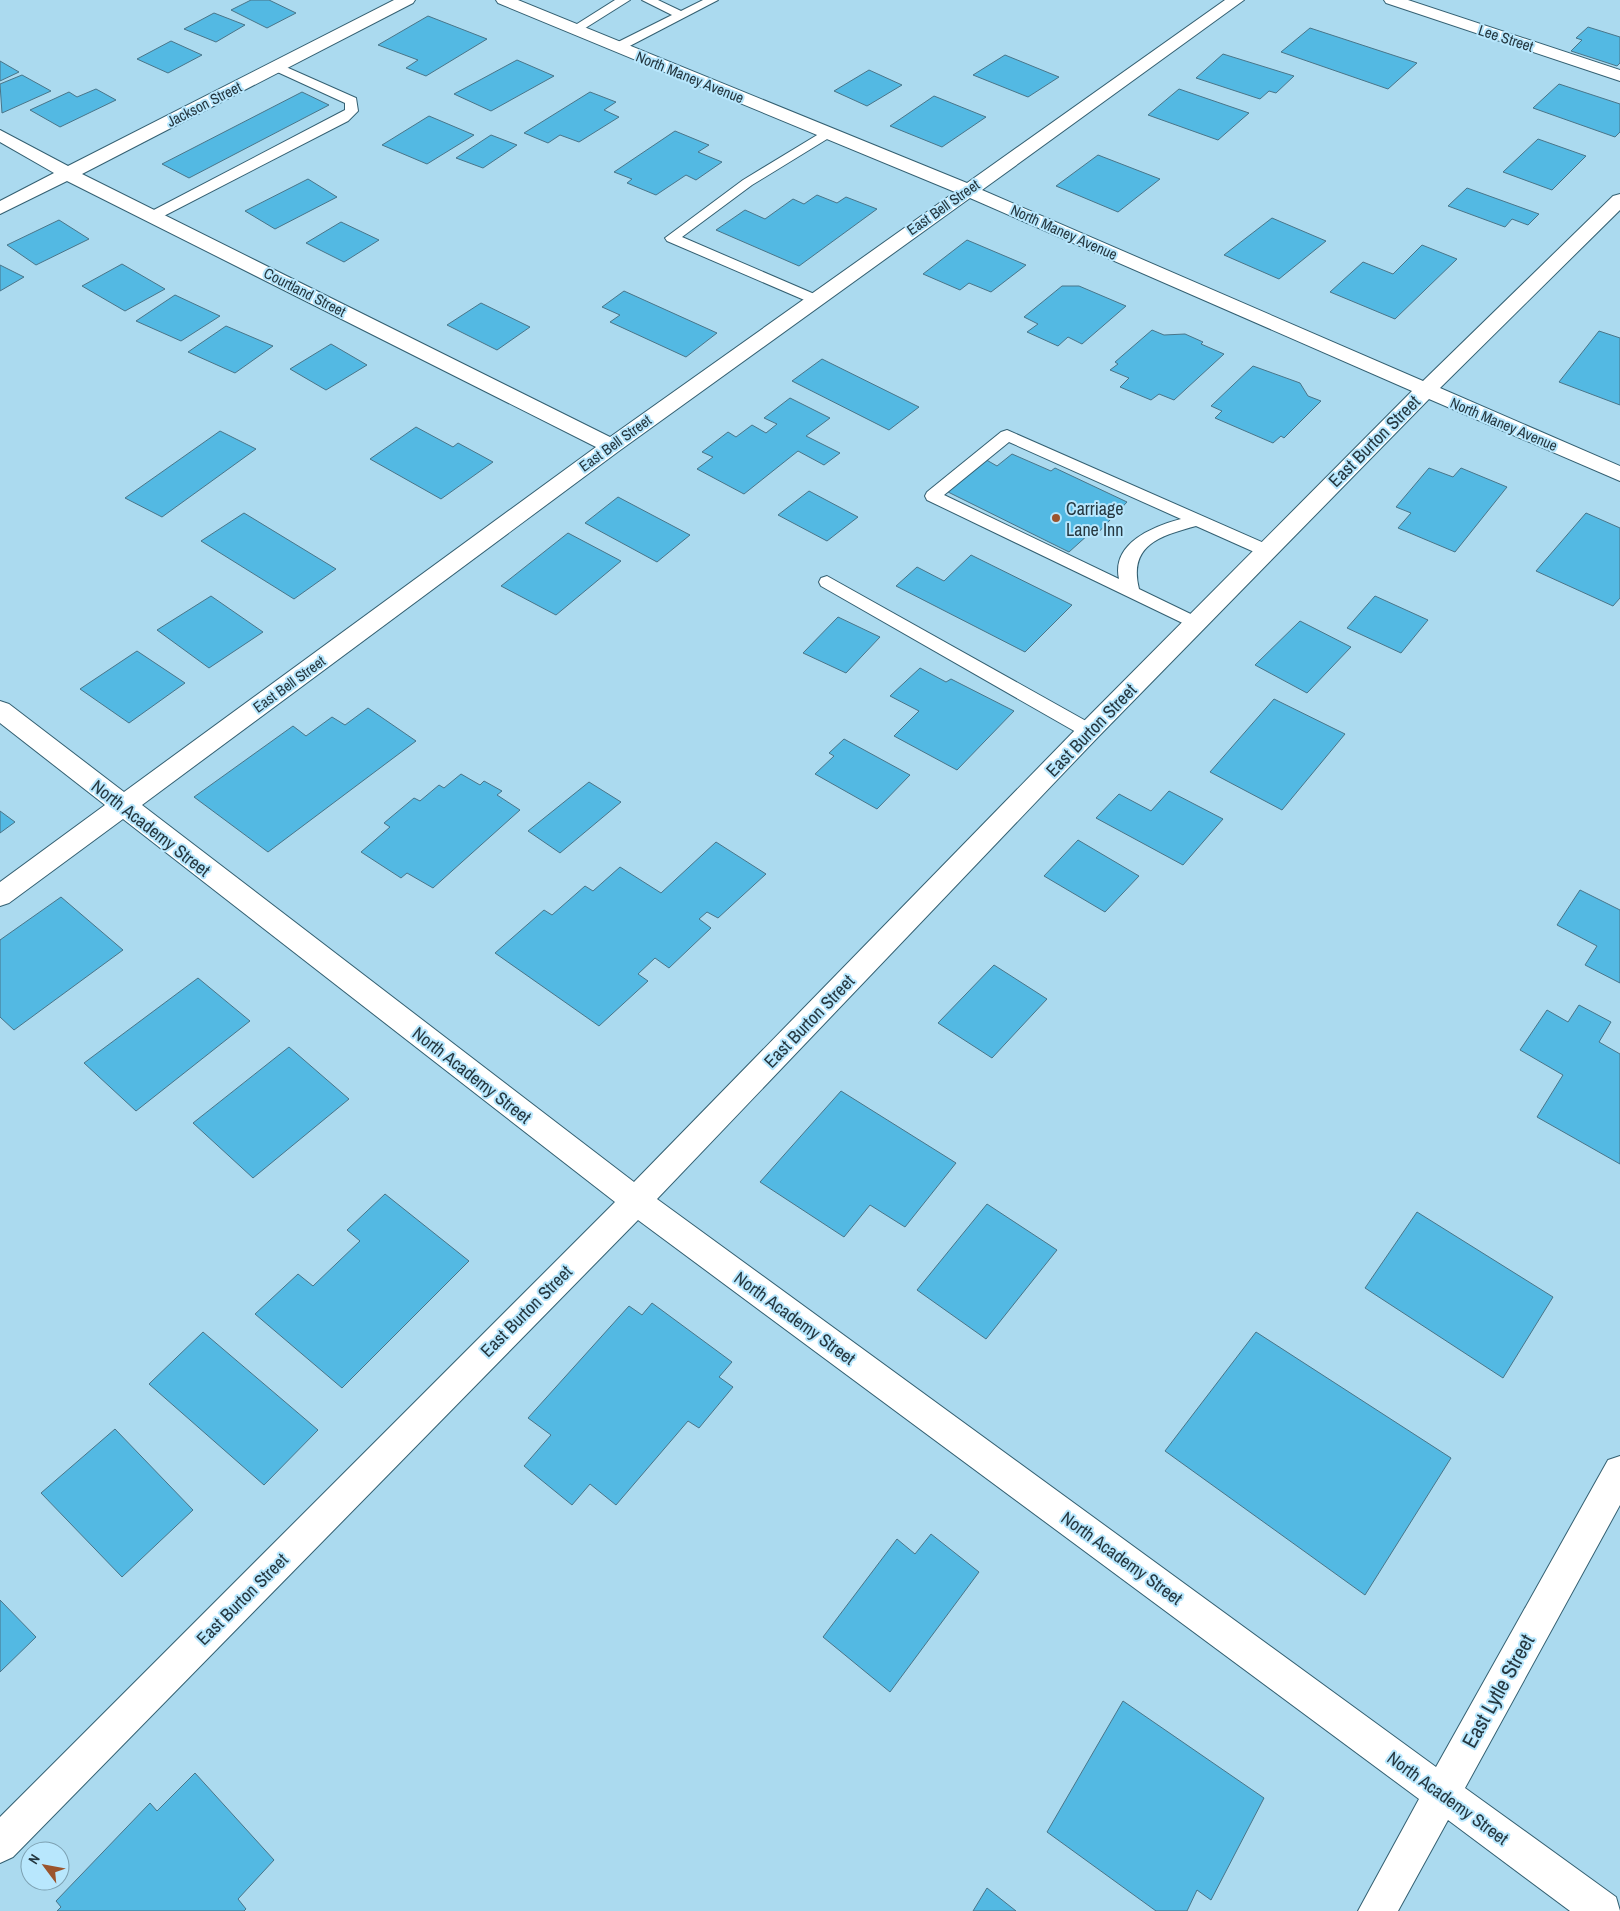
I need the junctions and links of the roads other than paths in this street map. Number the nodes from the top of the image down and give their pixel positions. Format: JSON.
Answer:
{"nodes":[{"id":1,"x":407,"y":0,"type":"edge"},
{"id":2,"x":504,"y":0,"type":"edge"},
{"id":3,"x":624,"y":0,"type":"edge"},
{"id":4,"x":648,"y":0,"type":"edge"},
{"id":5,"x":712,"y":0,"type":"edge"},
{"id":6,"x":1236,"y":0,"type":"edge"},
{"id":7,"x":1392,"y":0,"type":"edge"},
{"id":8,"x":682,"y":16,"type":"junction"},
{"id":9,"x":575,"y":29,"type":"junction"},
{"id":10,"x":618,"y":47,"type":"junction"},
{"id":11,"x":277,"y":66,"type":"junction"},
{"id":12,"x":1620,"y":76,"type":"edge"},
{"id":13,"x":827,"y":133,"type":"junction"},
{"id":14,"x":0,"y":135,"type":"edge"},
{"id":15,"x":68,"y":174,"type":"junction"},
{"id":16,"x":967,"y":190,"type":"junction"},
{"id":17,"x":1620,"y":200,"type":"edge"},
{"id":18,"x":0,"y":208,"type":"edge"},
{"id":19,"x":153,"y":216,"type":"junction"},
{"id":20,"x":814,"y":300,"type":"junction"},
{"id":21,"x":1425,"y":390,"type":"junction"},
{"id":22,"x":611,"y":446,"type":"junction"},
{"id":23,"x":1620,"y":474,"type":"edge"},
{"id":24,"x":1197,"y":520,"type":"junction"},
{"id":25,"x":1267,"y":551,"type":"junction"},
{"id":26,"x":827,"y":582,"type":"dead end"},
{"id":27,"x":1130,"y":592,"type":"junction"},
{"id":28,"x":1195,"y":623,"type":"junction"},
{"id":29,"x":0,"y":710,"type":"edge"},
{"id":30,"x":1089,"y":731,"type":"junction"},
{"id":31,"x":123,"y":806,"type":"junction"},
{"id":32,"x":0,"y":896,"type":"edge"},
{"id":33,"x":636,"y":1201,"type":"junction"},
{"id":34,"x":1620,"y":1472,"type":"edge"},
{"id":35,"x":1442,"y":1794,"type":"junction"},
{"id":36,"x":0,"y":1844,"type":"edge"},
{"id":37,"x":1377,"y":1911,"type":"edge"},
{"id":38,"x":1602,"y":1911,"type":"edge"}],
"edges":[{"from":1,"to":11,"type":"street","name":"Jackson Street"},
{"from":2,"to":9,"type":"street","name":"North Maney Avenue"},
{"from":3,"to":9,"type":"lane"},
{"from":4,"to":8,"type":"lane"},
{"from":5,"to":8,"type":"lane"},
{"from":6,"to":16,"type":"street","name":"East Bell Street"},
{"from":7,"to":12,"type":"street","name":"Lee Street"},
{"from":8,"to":10,"type":"lane"},
{"from":9,"to":10,"type":"street","name":"North Maney Avenue"},
{"from":10,"to":13,"type":"street","name":"North Maney Avenue"},
{"from":11,"to":15,"type":"street","name":"Jackson Street"},
{"from":11,"to":19,"type":"lane"},
{"from":13,"to":16,"type":"street","name":"North Maney Avenue"},
{"from":13,"to":20,"type":"lane"},
{"from":14,"to":15,"type":"street","name":"Courtland Street"},
{"from":15,"to":18,"type":"street","name":"Jackson Street"},
{"from":15,"to":19,"type":"street","name":"Courtland Street"},
{"from":16,"to":20,"type":"street","name":"East Bell Street"},
{"from":16,"to":21,"type":"street","name":"North Maney Avenue"},
{"from":17,"to":21,"type":"street","name":"East Burton Street"},
{"from":19,"to":22,"type":"street","name":"Courtland Street"},
{"from":20,"to":22,"type":"street","name":"East Bell Street"},
{"from":21,"to":23,"type":"street","name":"North Maney Avenue"},
{"from":21,"to":25,"type":"street","name":"East Burton Street"},
{"from":22,"to":31,"type":"street","name":"East Bell Street"},
{"from":24,"to":25,"type":"lane"},
{"from":24,"to":27,"type":"lane"},
{"from":24,"to":27,"type":"lane"},
{"from":25,"to":28,"type":"street","name":"East Burton Street"},
{"from":26,"to":30,"type":"lane"},
{"from":27,"to":28,"type":"lane"},
{"from":28,"to":30,"type":"street","name":"East Burton Street"},
{"from":29,"to":31,"type":"street","name":"North Academy Street"},
{"from":30,"to":33,"type":"street","name":"East Burton Street"},
{"from":31,"to":32,"type":"street","name":"East Bell Street"},
{"from":31,"to":33,"type":"street","name":"North Academy Street"},
{"from":33,"to":35,"type":"street","name":"North Academy Street"},
{"from":33,"to":36,"type":"street","name":"East Burton Street"},
{"from":34,"to":35,"type":"street","name":"East Lytle Street"},
{"from":35,"to":37,"type":"street","name":"East Lytle Street"},
{"from":35,"to":38,"type":"street","name":"North Academy Street"}]}
